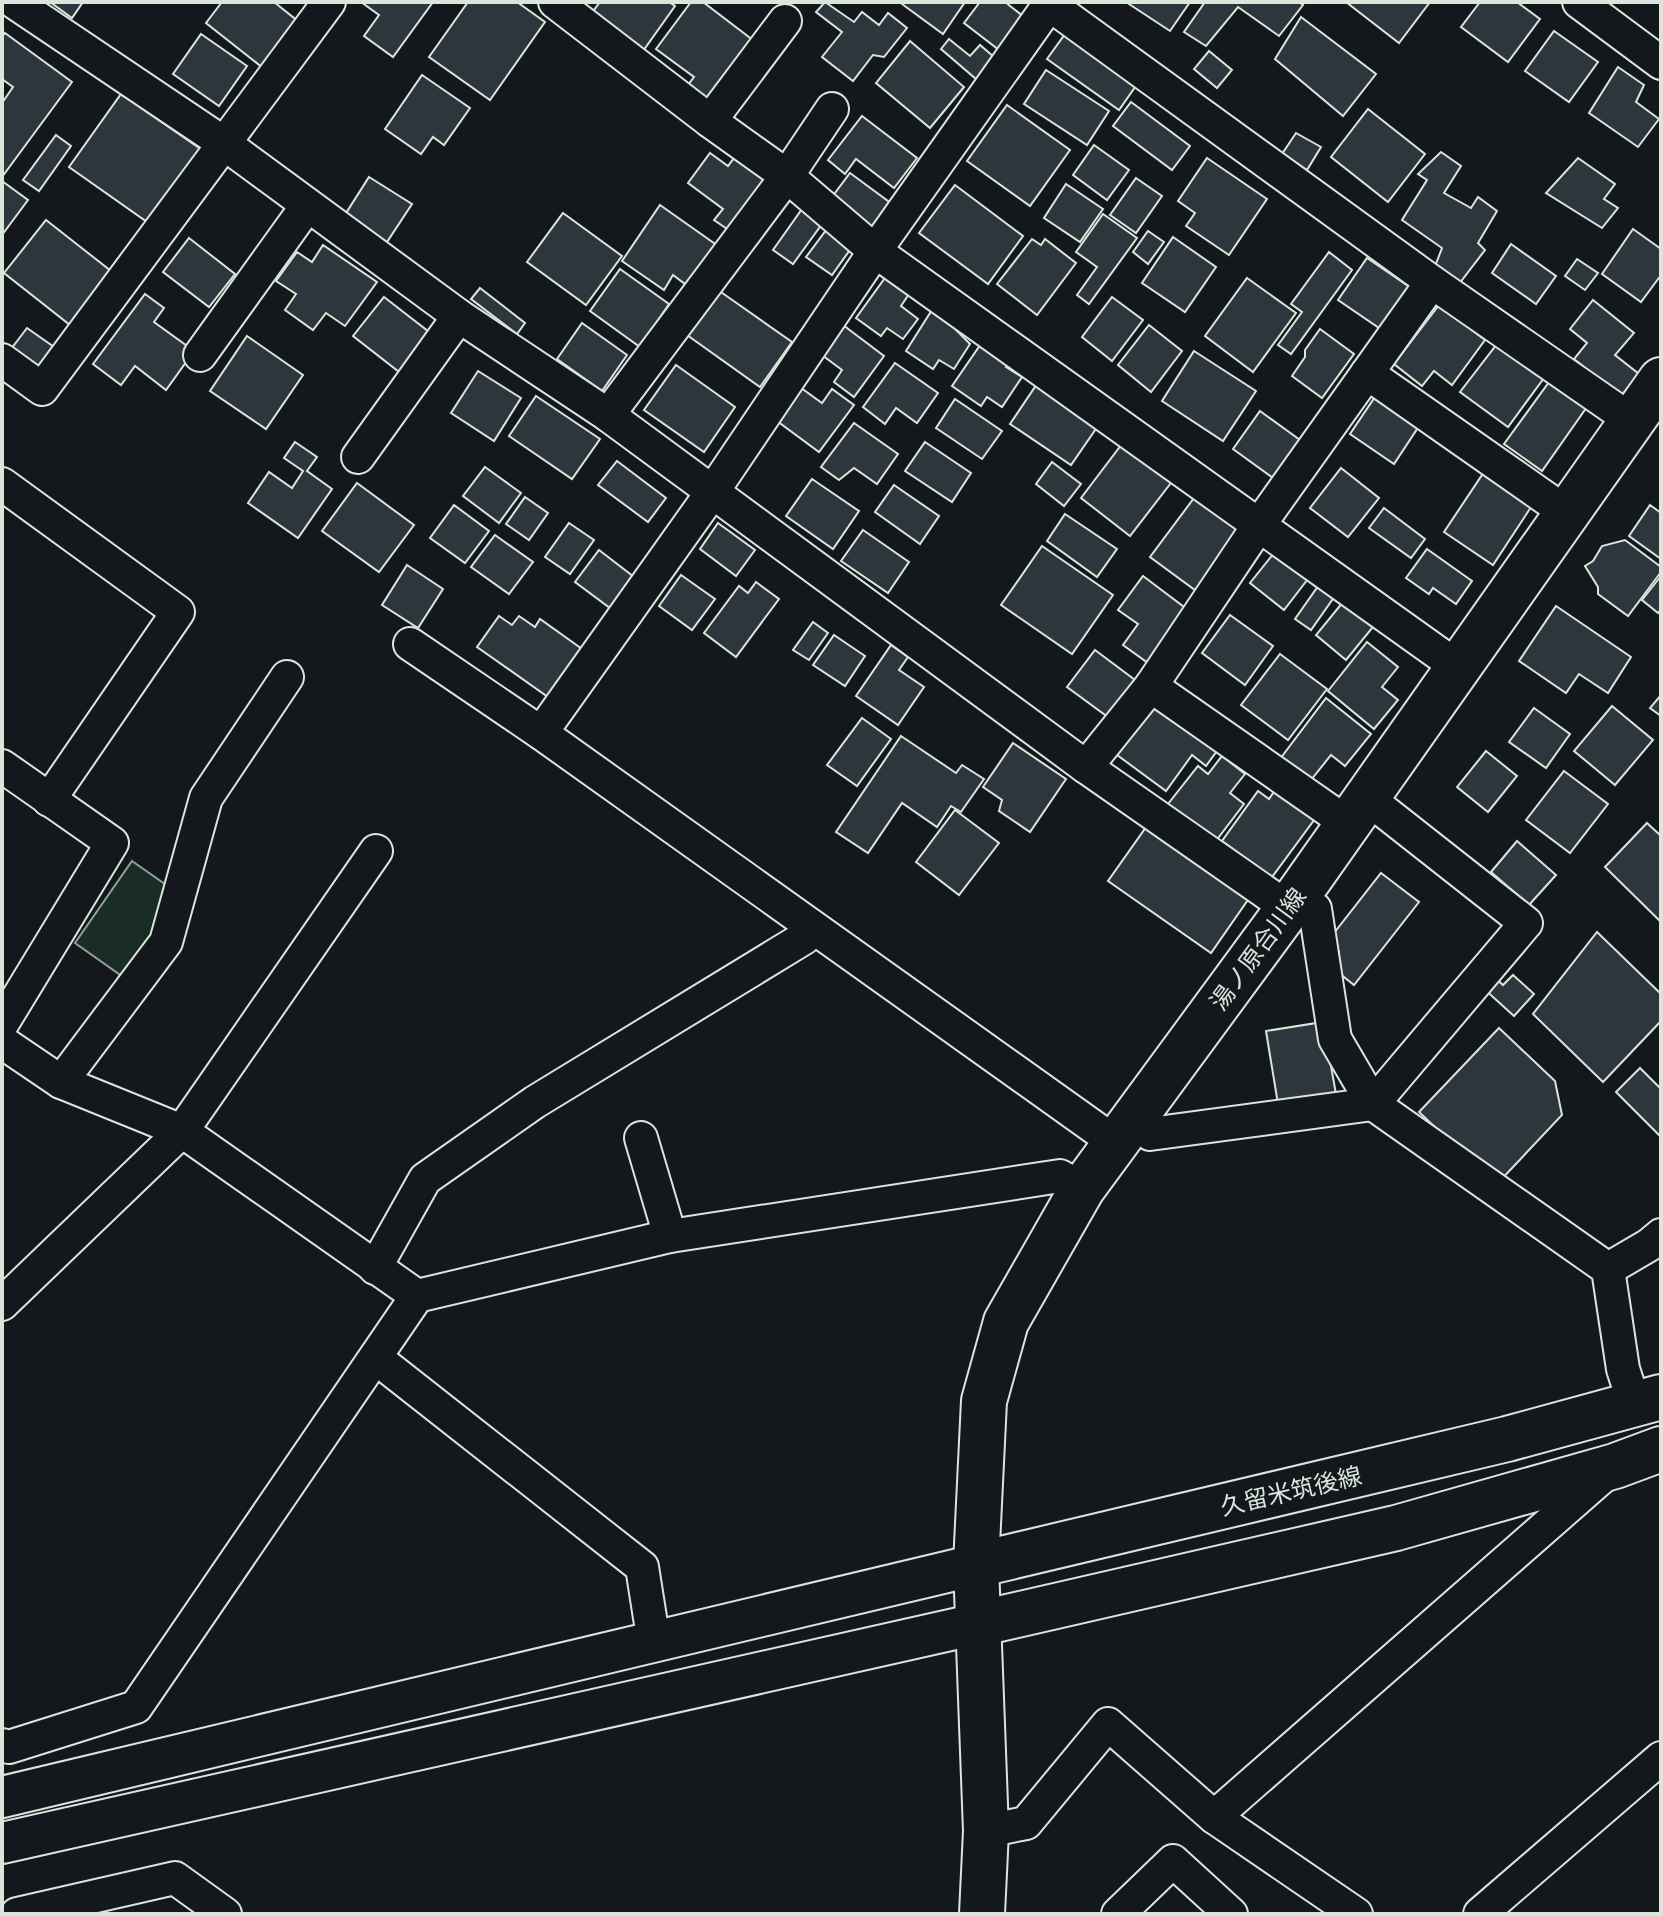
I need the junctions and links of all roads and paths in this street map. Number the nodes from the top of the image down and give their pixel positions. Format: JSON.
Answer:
{"nodes":[{"id":1,"x":14,"y":2,"type":"edge"},
{"id":2,"x":329,"y":2,"type":"edge"},
{"id":3,"x":555,"y":2,"type":"edge"},
{"id":4,"x":1579,"y":2,"type":"edge"},
{"id":5,"x":1049,"y":3,"type":"edge"},
{"id":6,"x":785,"y":21,"type":"dead end"},
{"id":7,"x":1661,"y":63,"type":"edge"},
{"id":8,"x":832,"y":109,"type":"dead end"},
{"id":9,"x":710,"y":121,"type":"junction"},
{"id":10,"x":225,"y":144,"type":"junction"},
{"id":11,"x":787,"y":176,"type":"junction"},
{"id":12,"x":307,"y":206,"type":"junction"},
{"id":13,"x":875,"y":251,"type":"junction"},
{"id":14,"x":1432,"y":282,"type":"junction"},
{"id":15,"x":459,"y":316,"type":"junction"},
{"id":16,"x":200,"y":355,"type":"dead end"},
{"id":17,"x":2,"y":360,"type":"edge"},
{"id":18,"x":1367,"y":373,"type":"junction"},
{"id":19,"x":1661,"y":380,"type":"edge"},
{"id":20,"x":608,"y":415,"type":"junction"},
{"id":21,"x":1631,"y":420,"type":"junction"},
{"id":22,"x":358,"y":457,"type":"dead end"},
{"id":23,"x":2,"y":484,"type":"edge"},
{"id":24,"x":713,"y":491,"type":"junction"},
{"id":25,"x":1567,"y":513,"type":"junction"},
{"id":26,"x":1259,"y":525,"type":"junction"},
{"id":27,"x":410,"y":644,"type":"dead end"},
{"id":28,"x":1459,"y":668,"type":"junction"},
{"id":29,"x":287,"y":677,"type":"dead end"},
{"id":30,"x":1151,"y":686,"type":"junction"},
{"id":31,"x":541,"y":733,"type":"junction"},
{"id":32,"x":2,"y":766,"type":"edge"},
{"id":33,"x":1086,"y":767,"type":"junction"},
{"id":34,"x":49,"y":800,"type":"junction"},
{"id":35,"x":1356,"y":810,"type":"junction"},
{"id":36,"x":376,"y":851,"type":"dead end"},
{"id":37,"x":1293,"y":901,"type":"junction"},
{"id":38,"x":811,"y":928,"type":"junction"},
{"id":39,"x":2,"y":1024,"type":"edge"},
{"id":40,"x":2,"y":1042,"type":"edge"},
{"id":41,"x":61,"y":1082,"type":"junction"},
{"id":42,"x":1373,"y":1104,"type":"junction"},
{"id":43,"x":182,"y":1131,"type":"junction"},
{"id":44,"x":1124,"y":1132,"type":"junction"},
{"id":45,"x":641,"y":1138,"type":"dead end"},
{"id":46,"x":1082,"y":1189,"type":"junction"},
{"id":47,"x":1661,"y":1235,"type":"edge"},
{"id":48,"x":670,"y":1236,"type":"junction"},
{"id":49,"x":375,"y":1268,"type":"junction"},
{"id":50,"x":1608,"y":1269,"type":"junction"},
{"id":51,"x":417,"y":1296,"type":"junction"},
{"id":52,"x":2,"y":1304,"type":"edge"},
{"id":53,"x":376,"y":1358,"type":"junction"},
{"id":54,"x":1648,"y":1401,"type":"edge"},
{"id":55,"x":1646,"y":1461,"type":"edge"},
{"id":56,"x":976,"y":1565,"type":"junction"},
{"id":57,"x":977,"y":1624,"type":"junction"},
{"id":58,"x":654,"y":1643,"type":"junction"},
{"id":59,"x":2,"y":1745,"type":"edge"},
{"id":60,"x":1661,"y":1758,"type":"edge"},
{"id":61,"x":2,"y":1797,"type":"edge"},
{"id":62,"x":1214,"y":1817,"type":"junction"},
{"id":63,"x":986,"y":1831,"type":"junction"},
{"id":64,"x":2,"y":1843,"type":"edge"},
{"id":65,"x":17,"y":1914,"type":"edge"},
{"id":66,"x":225,"y":1914,"type":"edge"},
{"id":67,"x":982,"y":1914,"type":"edge"},
{"id":68,"x":1118,"y":1914,"type":"edge"},
{"id":69,"x":1231,"y":1914,"type":"edge"},
{"id":70,"x":1356,"y":1914,"type":"edge"},
{"id":71,"x":1480,"y":1914,"type":"edge"}],
"edges":[{"from":1,"to":10,"type":"street"},
{"from":2,"to":10,"type":"street"},
{"from":3,"to":9,"type":"street"},
{"from":4,"to":7,"type":"street"},
{"from":5,"to":13,"type":"street"},
{"from":5,"to":14,"type":"street"},
{"from":6,"to":9,"type":"street"},
{"from":8,"to":11,"type":"street"},
{"from":9,"to":11,"type":"street"},
{"from":10,"to":12,"type":"street"},
{"from":10,"to":17,"type":"street"},
{"from":11,"to":13,"type":"street"},
{"from":11,"to":20,"type":"street"},
{"from":12,"to":15,"type":"street"},
{"from":12,"to":16,"type":"street"},
{"from":13,"to":24,"type":"street"},
{"from":13,"to":26,"type":"street"},
{"from":14,"to":18,"type":"street"},
{"from":14,"to":21,"type":"street"},
{"from":15,"to":20,"type":"street"},
{"from":15,"to":22,"type":"street"},
{"from":18,"to":25,"type":"street"},
{"from":18,"to":26,"type":"street"},
{"from":19,"to":21,"type":"main road","name":"湯ノ原合川線"},
{"from":20,"to":24,"type":"street"},
{"from":21,"to":25,"type":"main road","name":"湯ノ原合川線"},
{"from":23,"to":34,"type":"street"},
{"from":24,"to":31,"type":"street"},
{"from":24,"to":33,"type":"street"},
{"from":25,"to":28,"type":"main road","name":"湯ノ原合川線"},
{"from":26,"to":28,"type":"street"},
{"from":26,"to":30,"type":"street"},
{"from":27,"to":31,"type":"street"},
{"from":28,"to":35,"type":"main road","name":"湯ノ原合川線"},
{"from":29,"to":41,"type":"street"},
{"from":30,"to":33,"type":"street"},
{"from":30,"to":35,"type":"street"},
{"from":31,"to":38,"type":"street"},
{"from":32,"to":34,"type":"street"},
{"from":33,"to":37,"type":"street"},
{"from":34,"to":39,"type":"street"},
{"from":35,"to":37,"type":"main road","name":"湯ノ原合川線"},
{"from":35,"to":42,"type":"street"},
{"from":36,"to":43,"type":"street"},
{"from":37,"to":42,"type":"street"},
{"from":37,"to":44,"type":"main road","name":"湯ノ原合川線"},
{"from":38,"to":44,"type":"street"},
{"from":38,"to":49,"type":"street"},
{"from":40,"to":41,"type":"street"},
{"from":41,"to":43,"type":"street"},
{"from":42,"to":44,"type":"street"},
{"from":42,"to":50,"type":"street"},
{"from":43,"to":49,"type":"street"},
{"from":43,"to":52,"type":"street"},
{"from":44,"to":46,"type":"main road","name":"湯ノ原合川線"},
{"from":45,"to":48,"type":"street"},
{"from":46,"to":48,"type":"street"},
{"from":46,"to":56,"type":"main road","name":"湯ノ原合川線"},
{"from":47,"to":50,"type":"street"},
{"from":48,"to":51,"type":"street"},
{"from":49,"to":51,"type":"street"},
{"from":50,"to":54,"type":"street"},
{"from":51,"to":53,"type":"street"},
{"from":53,"to":58,"type":"street"},
{"from":53,"to":59,"type":"street"},
{"from":54,"to":56,"type":"main road","name":"久留米筑後線"},
{"from":55,"to":57,"type":"main road"},
{"from":55,"to":62,"type":"street"},
{"from":56,"to":57,"type":"main road"},
{"from":56,"to":58,"type":"street"},
{"from":57,"to":63,"type":"main road"},
{"from":57,"to":64,"type":"street"},
{"from":58,"to":61,"type":"street"},
{"from":60,"to":71,"type":"street"},
{"from":62,"to":63,"type":"street"},
{"from":62,"to":70,"type":"street"},
{"from":63,"to":67,"type":"main road"},
{"from":65,"to":66,"type":"street"},
{"from":68,"to":69,"type":"street"}]}
